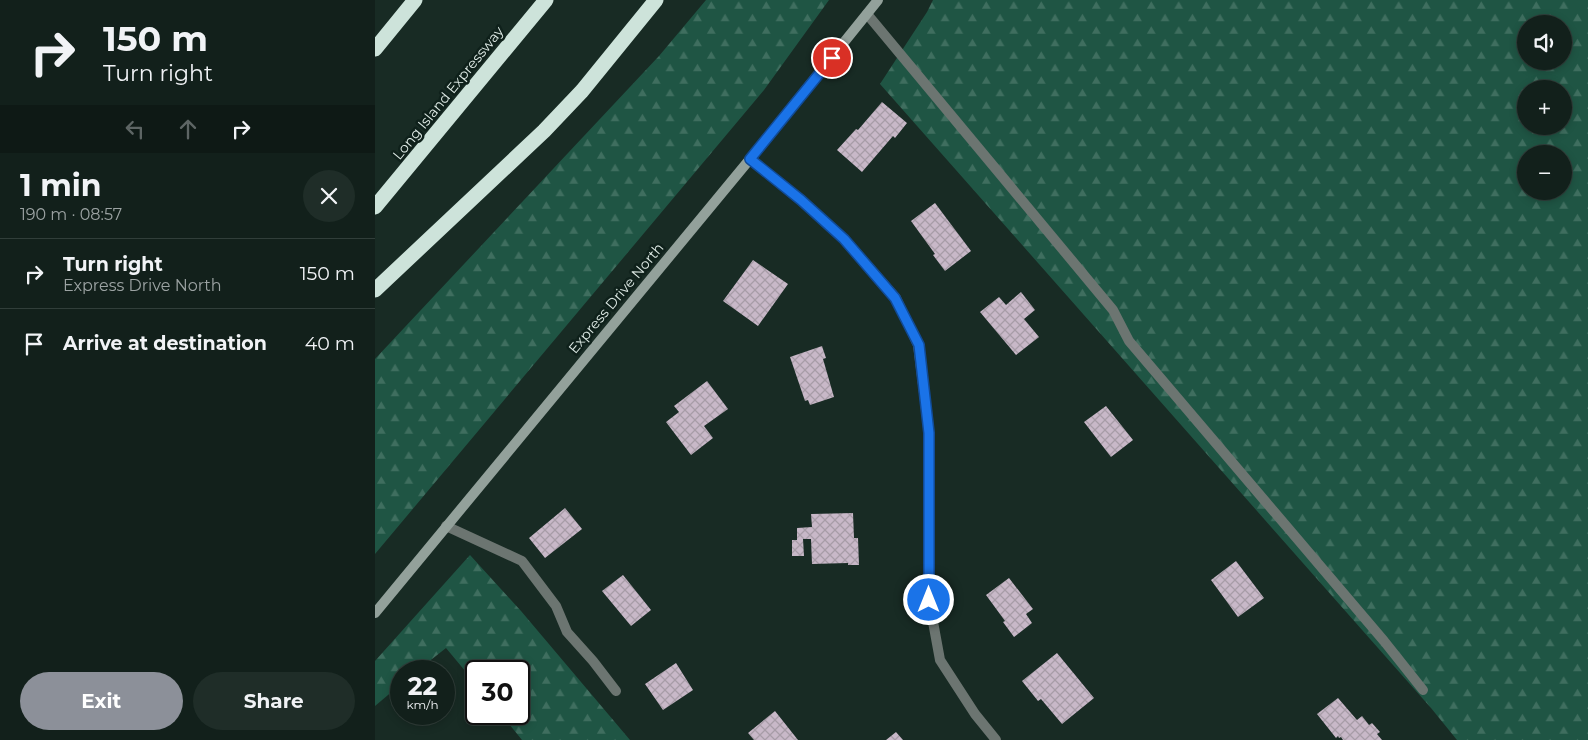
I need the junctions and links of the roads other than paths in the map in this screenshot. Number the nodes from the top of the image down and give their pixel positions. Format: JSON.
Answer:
{"nodes":[{"id":1,"x":415,"y":0,"type":"edge"},
{"id":2,"x":546,"y":0,"type":"edge"},
{"id":3,"x":657,"y":0,"type":"edge"},
{"id":4,"x":878,"y":0,"type":"edge"},
{"id":5,"x":867,"y":14,"type":"junction"},
{"id":6,"x":375,"y":49,"type":"edge"},
{"id":7,"x":750,"y":159,"type":"junction"},
{"id":8,"x":375,"y":207,"type":"edge"},
{"id":9,"x":375,"y":290,"type":"edge"},
{"id":10,"x":446,"y":526,"type":"junction"},
{"id":11,"x":375,"y":613,"type":"edge"},
{"id":12,"x":1423,"y":690,"type":"dead end"},
{"id":13,"x":616,"y":691,"type":"dead end"},
{"id":14,"x":996,"y":740,"type":"edge"}],
"edges":[{"from":1,"to":6,"type":"highway"},
{"from":2,"to":8,"type":"highway","name":"Long Island Expressway"},
{"from":3,"to":9,"type":"highway"},
{"from":4,"to":5,"type":"main road","name":"Express Drive North"},
{"from":5,"to":7,"type":"main road","name":"Express Drive North"},
{"from":5,"to":12,"type":"street"},
{"from":7,"to":10,"type":"main road","name":"Express Drive North"},
{"from":7,"to":14,"type":"street"},
{"from":10,"to":11,"type":"main road","name":"Express Drive North"},
{"from":10,"to":13,"type":"street"}]}
